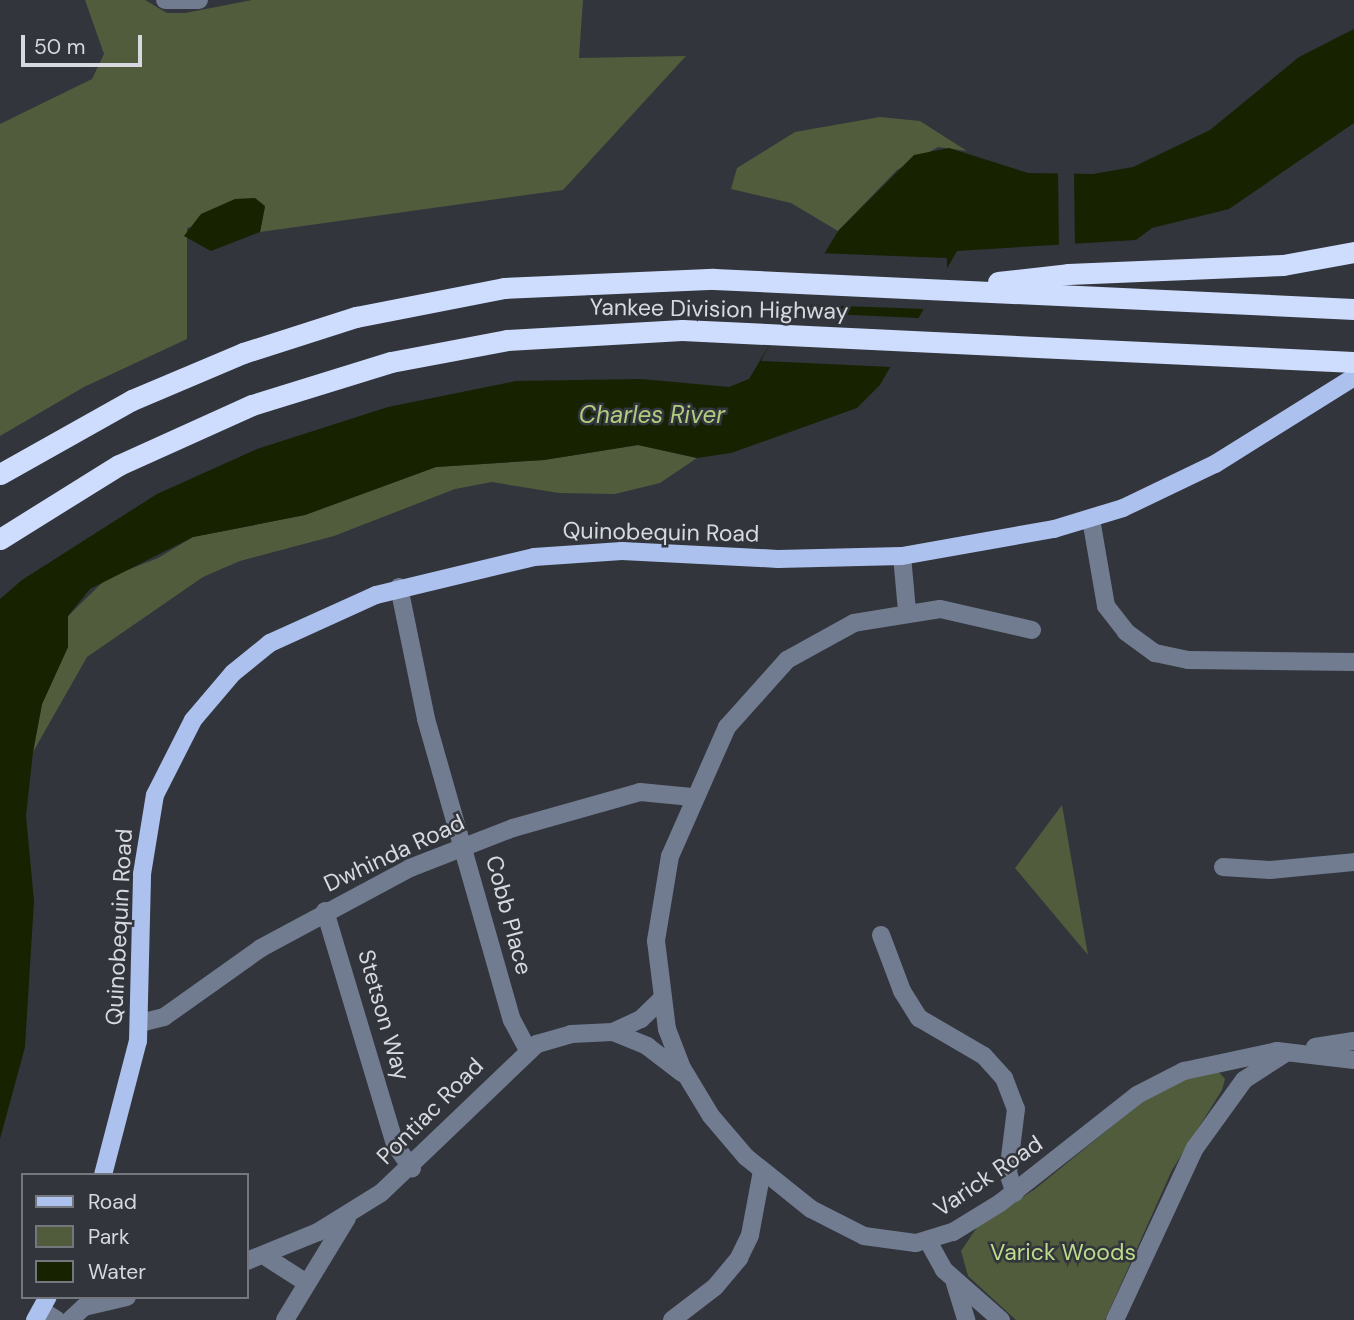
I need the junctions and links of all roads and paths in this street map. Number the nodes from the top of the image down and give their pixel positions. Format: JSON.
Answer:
{"nodes":[{"id":1,"x":165,"y":0,"type":"edge"},
{"id":2,"x":199,"y":0,"type":"edge"},
{"id":3,"x":1354,"y":251,"type":"edge"},
{"id":4,"x":947,"y":289,"type":"junction"},
{"id":5,"x":1354,"y":309,"type":"edge"},
{"id":6,"x":1354,"y":362,"type":"edge"},
{"id":7,"x":1354,"y":377,"type":"edge"},
{"id":8,"x":0,"y":474,"type":"edge"},
{"id":9,"x":1091,"y":519,"type":"junction"},
{"id":10,"x":0,"y":539,"type":"edge"},
{"id":11,"x":902,"y":556,"type":"junction"},
{"id":12,"x":399,"y":587,"type":"junction"},
{"id":13,"x":907,"y":611,"type":"junction"},
{"id":14,"x":1032,"y":630,"type":"dead end"},
{"id":15,"x":1354,"y":662,"type":"edge"},
{"id":16,"x":692,"y":797,"type":"junction"},
{"id":17,"x":465,"y":846,"type":"junction"},
{"id":18,"x":1354,"y":862,"type":"edge"},
{"id":19,"x":1223,"y":867,"type":"dead end"},
{"id":20,"x":325,"y":912,"type":"junction"},
{"id":21,"x":881,"y":934,"type":"dead end"},
{"id":22,"x":661,"y":1000,"type":"junction"},
{"id":23,"x":140,"y":1023,"type":"junction"},
{"id":24,"x":613,"y":1032,"type":"junction"},
{"id":25,"x":1354,"y":1041,"type":"edge"},
{"id":26,"x":528,"y":1051,"type":"junction"},
{"id":27,"x":1296,"y":1051,"type":"junction"},
{"id":28,"x":1354,"y":1060,"type":"edge"},
{"id":29,"x":688,"y":1079,"type":"junction"},
{"id":30,"x":412,"y":1168,"type":"junction"},
{"id":31,"x":762,"y":1171,"type":"junction"},
{"id":32,"x":104,"y":1173,"type":"edge"},
{"id":33,"x":1015,"y":1193,"type":"junction"},
{"id":34,"x":349,"y":1215,"type":"junction"},
{"id":35,"x":928,"y":1241,"type":"junction"},
{"id":36,"x":255,"y":1258,"type":"edge"},
{"id":37,"x":954,"y":1279,"type":"junction"},
{"id":38,"x":305,"y":1282,"type":"junction"},
{"id":39,"x":98,"y":1299,"type":"edge"},
{"id":40,"x":41,"y":1309,"type":"edge"},
{"id":41,"x":57,"y":1320,"type":"edge"},
{"id":42,"x":70,"y":1320,"type":"edge"},
{"id":43,"x":285,"y":1320,"type":"edge"},
{"id":44,"x":672,"y":1320,"type":"edge"},
{"id":45,"x":966,"y":1320,"type":"edge"},
{"id":46,"x":1001,"y":1320,"type":"edge"},
{"id":47,"x":1115,"y":1320,"type":"edge"}],
"edges":[{"from":1,"to":2,"type":"street"},
{"from":3,"to":4,"type":"highway"},
{"from":4,"to":5,"type":"highway","name":"Yankee Division Highway"},
{"from":4,"to":8,"type":"highway","name":"Yankee Division Highway"},
{"from":6,"to":10,"type":"highway","name":"Yankee Division Highway"},
{"from":7,"to":9,"type":"main road","name":"Quinobequin Road"},
{"from":9,"to":11,"type":"main road","name":"Quinobequin Road"},
{"from":9,"to":15,"type":"street"},
{"from":11,"to":12,"type":"main road","name":"Quinobequin Road"},
{"from":11,"to":13,"type":"street"},
{"from":12,"to":17,"type":"street","name":"Cobb Place"},
{"from":12,"to":23,"type":"main road","name":"Quinobequin Road"},
{"from":13,"to":14,"type":"street","name":"Varick Road"},
{"from":13,"to":16,"type":"street","name":"Varick Road"},
{"from":16,"to":17,"type":"street","name":"Dwhinda Road"},
{"from":16,"to":22,"type":"street","name":"Varick Road"},
{"from":17,"to":20,"type":"street","name":"Dwhinda Road"},
{"from":17,"to":26,"type":"street","name":"Cobb Place"},
{"from":18,"to":19,"type":"street"},
{"from":20,"to":23,"type":"street","name":"Dwhinda Road"},
{"from":20,"to":30,"type":"street","name":"Stetson Way"},
{"from":21,"to":33,"type":"street"},
{"from":22,"to":24,"type":"street","name":"Pontiac Road"},
{"from":22,"to":29,"type":"street","name":"Varick Road"},
{"from":23,"to":32,"type":"main road","name":"Quinobequin Road"},
{"from":24,"to":26,"type":"street","name":"Pontiac Road"},
{"from":24,"to":29,"type":"street","name":"Pontiac Road"},
{"from":25,"to":27,"type":"street"},
{"from":26,"to":30,"type":"street","name":"Pontiac Road"},
{"from":27,"to":28,"type":"street","name":"Varick Road"},
{"from":27,"to":33,"type":"street","name":"Varick Road"},
{"from":27,"to":47,"type":"street"},
{"from":29,"to":31,"type":"street","name":"Varick Road"},
{"from":30,"to":34,"type":"street","name":"Pontiac Road"},
{"from":31,"to":35,"type":"street","name":"Varick Road"},
{"from":31,"to":44,"type":"street"},
{"from":33,"to":35,"type":"street","name":"Varick Road"},
{"from":34,"to":36,"type":"street","name":"Pontiac Road"},
{"from":34,"to":38,"type":"street"},
{"from":35,"to":37,"type":"street"},
{"from":36,"to":38,"type":"street"},
{"from":37,"to":45,"type":"street"},
{"from":37,"to":46,"type":"street"},
{"from":38,"to":43,"type":"street"},
{"from":39,"to":42,"type":"street"},
{"from":40,"to":41,"type":"street"}]}
